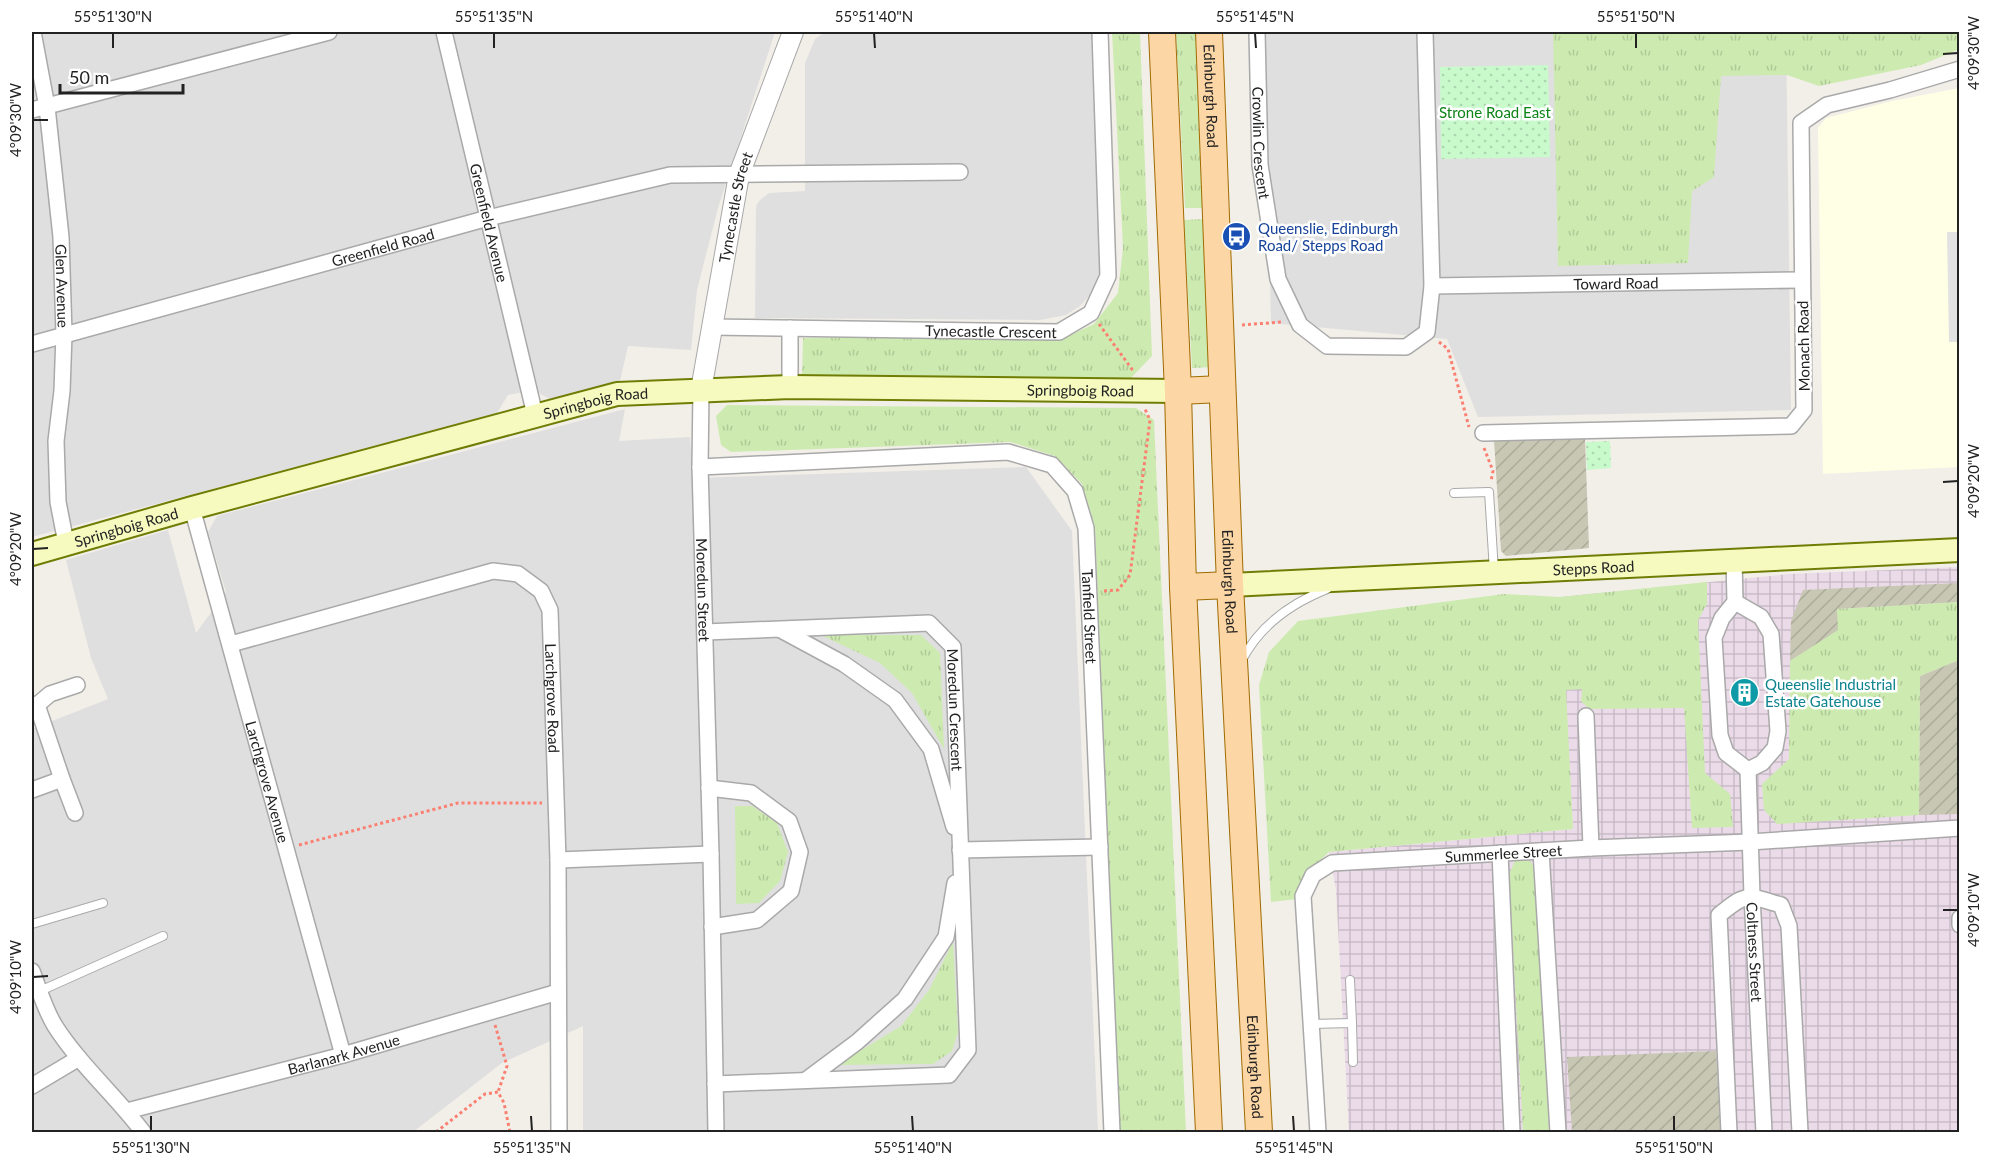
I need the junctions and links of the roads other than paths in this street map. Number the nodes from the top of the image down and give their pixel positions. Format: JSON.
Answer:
{"nodes":[{"id":1,"x":33,"y":32,"type":"edge"},
{"id":2,"x":328,"y":32,"type":"edge"},
{"id":3,"x":444,"y":32,"type":"edge"},
{"id":4,"x":793,"y":32,"type":"edge"},
{"id":5,"x":1100,"y":32,"type":"edge"},
{"id":6,"x":1162,"y":32,"type":"edge"},
{"id":7,"x":1209,"y":32,"type":"edge"},
{"id":8,"x":1257,"y":32,"type":"edge"},
{"id":9,"x":1425,"y":32,"type":"edge"},
{"id":10,"x":1959,"y":69,"type":"edge"},
{"id":11,"x":39,"y":108,"type":"edge"},
{"id":12,"x":960,"y":172,"type":"dead end"},
{"id":13,"x":739,"y":175,"type":"junction"},
{"id":14,"x":488,"y":218,"type":"junction"},
{"id":15,"x":1801,"y":280,"type":"junction"},
{"id":16,"x":1432,"y":286,"type":"junction"},
{"id":17,"x":711,"y":327,"type":"junction"},
{"id":18,"x":790,"y":328,"type":"junction"},
{"id":19,"x":64,"y":334,"type":"junction"},
{"id":20,"x":32,"y":344,"type":"edge"},
{"id":21,"x":790,"y":387,"type":"junction"},
{"id":22,"x":1222,"y":389,"type":"junction"},
{"id":23,"x":701,"y":390,"type":"junction"},
{"id":24,"x":1178,"y":391,"type":"junction"},
{"id":25,"x":535,"y":415,"type":"junction"},
{"id":26,"x":1483,"y":433,"type":"road end"},
{"id":27,"x":700,"y":467,"type":"junction"},
{"id":28,"x":1454,"y":493,"type":"dead end"},
{"id":29,"x":192,"y":508,"type":"junction"},
{"id":30,"x":66,"y":543,"type":"junction"},
{"id":31,"x":1959,"y":550,"type":"edge"},
{"id":32,"x":32,"y":554,"type":"edge"},
{"id":33,"x":1734,"y":559,"type":"junction"},
{"id":34,"x":1494,"y":573,"type":"junction"},
{"id":35,"x":1351,"y":580,"type":"junction"},
{"id":36,"x":1230,"y":585,"type":"junction"},
{"id":37,"x":1183,"y":587,"type":"junction"},
{"id":38,"x":1735,"y":602,"type":"junction"},
{"id":39,"x":779,"y":629,"type":"junction"},
{"id":40,"x":705,"y":632,"type":"junction"},
{"id":41,"x":231,"y":644,"type":"junction"},
{"id":42,"x":1235,"y":674,"type":"junction"},
{"id":43,"x":77,"y":685,"type":"dead end"},
{"id":44,"x":34,"y":704,"type":"edge"},
{"id":45,"x":1586,"y":716,"type":"dead end"},
{"id":46,"x":1748,"y":770,"type":"junction"},
{"id":47,"x":62,"y":779,"type":"junction"},
{"id":48,"x":709,"y":788,"type":"junction"},
{"id":49,"x":32,"y":790,"type":"edge"},
{"id":50,"x":75,"y":813,"type":"dead end"},
{"id":51,"x":1959,"y":828,"type":"edge"},
{"id":52,"x":1750,"y":842,"type":"junction"},
{"id":53,"x":1100,"y":847,"type":"junction"},
{"id":54,"x":1591,"y":848,"type":"junction"},
{"id":55,"x":960,"y":850,"type":"junction"},
{"id":56,"x":1541,"y":851,"type":"junction"},
{"id":57,"x":1500,"y":853,"type":"junction"},
{"id":58,"x":711,"y":854,"type":"junction"},
{"id":59,"x":558,"y":860,"type":"junction"},
{"id":60,"x":1752,"y":896,"type":"junction"},
{"id":61,"x":103,"y":903,"type":"dead end"},
{"id":62,"x":1959,"y":918,"type":"edge"},
{"id":63,"x":32,"y":924,"type":"edge"},
{"id":64,"x":1959,"y":925,"type":"edge"},
{"id":65,"x":712,"y":927,"type":"junction"},
{"id":66,"x":163,"y":936,"type":"dead end"},
{"id":67,"x":32,"y":971,"type":"edge"},
{"id":68,"x":1350,"y":981,"type":"dead end"},
{"id":69,"x":40,"y":991,"type":"junction"},
{"id":70,"x":558,"y":992,"type":"junction"},
{"id":71,"x":1353,"y":1023,"type":"junction"},
{"id":72,"x":1311,"y":1024,"type":"junction"},
{"id":73,"x":343,"y":1055,"type":"junction"},
{"id":74,"x":79,"y":1058,"type":"junction"},
{"id":75,"x":1353,"y":1062,"type":"dead end"},
{"id":76,"x":806,"y":1080,"type":"junction"},
{"id":77,"x":715,"y":1084,"type":"junction"},
{"id":78,"x":32,"y":1086,"type":"edge"},
{"id":79,"x":127,"y":1111,"type":"junction"},
{"id":80,"x":143,"y":1132,"type":"edge"},
{"id":81,"x":559,"y":1132,"type":"edge"},
{"id":82,"x":716,"y":1132,"type":"edge"},
{"id":83,"x":1112,"y":1132,"type":"edge"},
{"id":84,"x":1209,"y":1132,"type":"edge"},
{"id":85,"x":1259,"y":1132,"type":"edge"},
{"id":86,"x":1317,"y":1132,"type":"edge"},
{"id":87,"x":1512,"y":1132,"type":"edge"},
{"id":88,"x":1558,"y":1132,"type":"edge"},
{"id":89,"x":1729,"y":1132,"type":"edge"},
{"id":90,"x":1764,"y":1132,"type":"edge"},
{"id":91,"x":1800,"y":1132,"type":"edge"}],
"edges":[{"from":1,"to":11,"type":"street","name":"Glen Avenue"},
{"from":2,"to":11,"type":"street"},
{"from":3,"to":14,"type":"street","name":"Greenfield Avenue"},
{"from":4,"to":13,"type":"street","name":"Tynecastle Street"},
{"from":5,"to":18,"type":"street","name":"Tynecastle Crescent"},
{"from":6,"to":24,"type":"main road"},
{"from":7,"to":22,"type":"main road","name":"Edinburgh Road"},
{"from":8,"to":16,"type":"street","name":"Crowlin Crescent"},
{"from":9,"to":16,"type":"street"},
{"from":10,"to":15,"type":"street","name":"Monach Road"},
{"from":11,"to":19,"type":"street","name":"Glen Avenue"},
{"from":12,"to":13,"type":"street","name":"Greenfield Road"},
{"from":13,"to":14,"type":"street","name":"Greenfield Road"},
{"from":13,"to":17,"type":"street","name":"Tynecastle Street"},
{"from":14,"to":19,"type":"street","name":"Greenfield Road"},
{"from":14,"to":25,"type":"street","name":"Greenfield Avenue"},
{"from":15,"to":16,"type":"street","name":"Toward Road"},
{"from":15,"to":26,"type":"street","name":"Monach Road"},
{"from":17,"to":18,"type":"street","name":"Tynecastle Crescent"},
{"from":17,"to":23,"type":"street","name":"Tynecastle Street"},
{"from":18,"to":21,"type":"street"},
{"from":19,"to":20,"type":"street","name":"Greenfield Road"},
{"from":19,"to":30,"type":"street","name":"Glen Avenue"},
{"from":21,"to":23,"type":"main road","name":"Springboig Road"},
{"from":21,"to":24,"type":"main road","name":"Springboig Road"},
{"from":22,"to":24,"type":"main road"},
{"from":22,"to":36,"type":"main road","name":"Edinburgh Road"},
{"from":23,"to":25,"type":"main road","name":"Springboig Road"},
{"from":23,"to":27,"type":"street","name":"Moredun Street"},
{"from":24,"to":37,"type":"main road"},
{"from":25,"to":29,"type":"main road","name":"Springboig Road"},
{"from":27,"to":40,"type":"street","name":"Moredun Street"},
{"from":27,"to":53,"type":"street","name":"Tanfield Street"},
{"from":28,"to":34,"type":"lane"},
{"from":29,"to":30,"type":"main road","name":"Springboig Road"},
{"from":29,"to":41,"type":"street","name":"Larchgrove Avenue"},
{"from":30,"to":32,"type":"main road","name":"Springboig Road"},
{"from":31,"to":33,"type":"main road","name":"Stepps Road"},
{"from":33,"to":34,"type":"main road","name":"Stepps Road"},
{"from":33,"to":38,"type":"street"},
{"from":34,"to":35,"type":"main road","name":"Stepps Road"},
{"from":35,"to":36,"type":"main road","name":"Stepps Road"},
{"from":35,"to":42,"type":"lane"},
{"from":36,"to":37,"type":"main road"},
{"from":36,"to":42,"type":"main road","name":"Edinburgh Road"},
{"from":37,"to":84,"type":"main road"},
{"from":38,"to":46,"type":"street"},
{"from":38,"to":46,"type":"street"},
{"from":39,"to":40,"type":"street","name":"Moredun Crescent"},
{"from":39,"to":55,"type":"street","name":"Moredun Crescent"},
{"from":39,"to":55,"type":"street","name":"Moredun Crescent"},
{"from":40,"to":48,"type":"street","name":"Moredun Street"},
{"from":41,"to":59,"type":"street","name":"Larchgrove Road"},
{"from":41,"to":73,"type":"street","name":"Larchgrove Avenue"},
{"from":42,"to":85,"type":"main road","name":"Edinburgh Road"},
{"from":43,"to":44,"type":"street"},
{"from":44,"to":47,"type":"street"},
{"from":45,"to":54,"type":"street"},
{"from":46,"to":52,"type":"street","name":"Coltness Street"},
{"from":47,"to":49,"type":"street"},
{"from":47,"to":50,"type":"street"},
{"from":48,"to":58,"type":"street","name":"Moredun Street"},
{"from":48,"to":65,"type":"street"},
{"from":51,"to":52,"type":"street","name":"Summerlee Street"},
{"from":52,"to":54,"type":"street","name":"Summerlee Street"},
{"from":52,"to":60,"type":"street","name":"Coltness Street"},
{"from":53,"to":55,"type":"street"},
{"from":53,"to":83,"type":"street","name":"Tanfield Street"},
{"from":54,"to":56,"type":"street","name":"Summerlee Street"},
{"from":55,"to":76,"type":"street","name":"Moredun Crescent"},
{"from":55,"to":76,"type":"street","name":"Moredun Crescent"},
{"from":56,"to":57,"type":"street","name":"Summerlee Street"},
{"from":56,"to":88,"type":"street"},
{"from":57,"to":72,"type":"street","name":"Summerlee Street"},
{"from":57,"to":87,"type":"street"},
{"from":58,"to":59,"type":"street"},
{"from":58,"to":65,"type":"street","name":"Moredun Street"},
{"from":59,"to":70,"type":"street","name":"Larchgrove Road"},
{"from":60,"to":89,"type":"street"},
{"from":60,"to":90,"type":"street","name":"Coltness Street"},
{"from":60,"to":91,"type":"street"},
{"from":61,"to":63,"type":"lane"},
{"from":62,"to":64,"type":"street"},
{"from":65,"to":77,"type":"street","name":"Moredun Street"},
{"from":66,"to":69,"type":"lane"},
{"from":67,"to":69,"type":"street"},
{"from":68,"to":71,"type":"lane"},
{"from":69,"to":74,"type":"street"},
{"from":70,"to":73,"type":"street","name":"Barlanark Avenue"},
{"from":70,"to":81,"type":"street","name":"Larchgrove Road"},
{"from":71,"to":72,"type":"lane"},
{"from":71,"to":75,"type":"lane"},
{"from":72,"to":86,"type":"street","name":"Summerlee Street"},
{"from":73,"to":79,"type":"street","name":"Barlanark Avenue"},
{"from":74,"to":78,"type":"street"},
{"from":74,"to":79,"type":"street"},
{"from":76,"to":77,"type":"street","name":"Moredun Crescent"},
{"from":77,"to":82,"type":"street","name":"Moredun Street"},
{"from":79,"to":80,"type":"street"}]}
